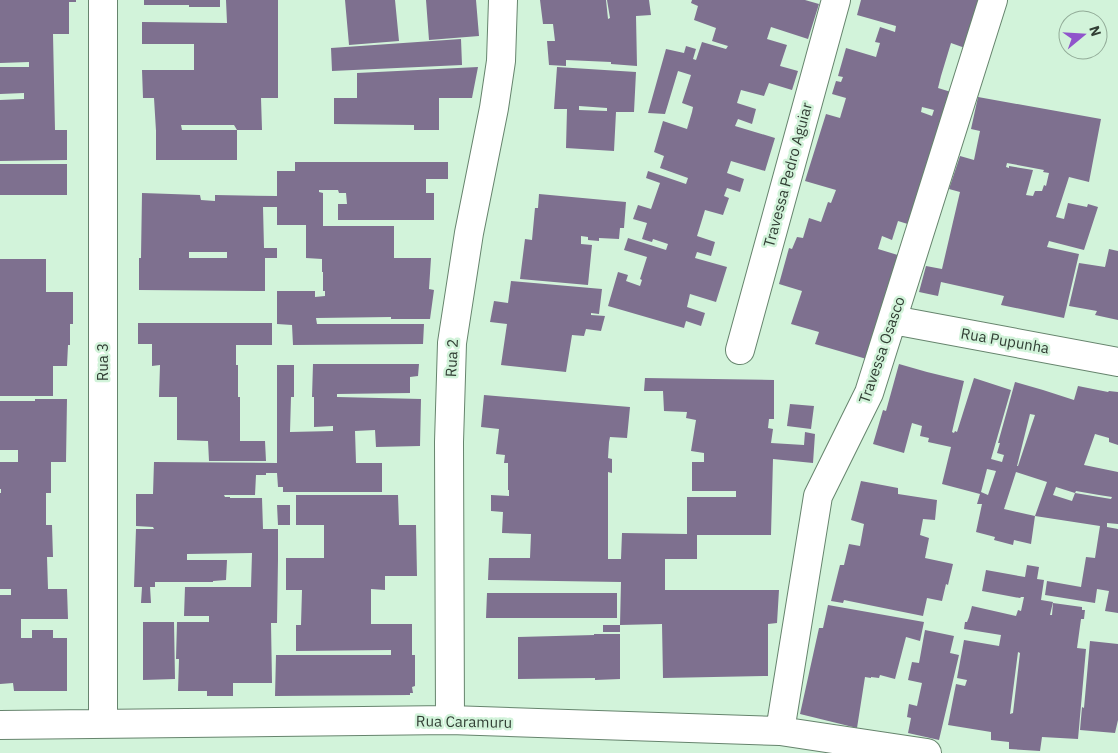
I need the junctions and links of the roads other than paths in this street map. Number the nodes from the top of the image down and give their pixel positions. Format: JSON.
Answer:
{"nodes":[{"id":1,"x":103,"y":0,"type":"edge"},
{"id":2,"x":503,"y":0,"type":"edge"},
{"id":3,"x":836,"y":0,"type":"edge"},
{"id":4,"x":993,"y":0,"type":"edge"},
{"id":5,"x":893,"y":320,"type":"junction"},
{"id":6,"x":740,"y":350,"type":"dead end"},
{"id":7,"x":1118,"y":362,"type":"edge"},
{"id":8,"x":450,"y":720,"type":"junction"},
{"id":9,"x":103,"y":723,"type":"junction"},
{"id":10,"x":0,"y":725,"type":"edge"},
{"id":11,"x":780,"y":731,"type":"junction"},
{"id":12,"x":927,"y":753,"type":"edge"}],
"edges":[{"from":1,"to":9,"type":"street","name":"Rua 3"},
{"from":2,"to":8,"type":"street","name":"Rua 2"},
{"from":3,"to":6,"type":"street","name":"Travessa Pedro Aguiar"},
{"from":4,"to":5,"type":"street","name":"Travessa Osasco"},
{"from":5,"to":7,"type":"street","name":"Rua Pupunha"},
{"from":5,"to":11,"type":"street","name":"Travessa Osasco"},
{"from":8,"to":9,"type":"street","name":"Rua Caramuru"},
{"from":8,"to":11,"type":"street","name":"Rua Caramuru"},
{"from":9,"to":10,"type":"street","name":"Rua Caramuru"},
{"from":11,"to":12,"type":"street","name":"Rua Caramuru"}]}
